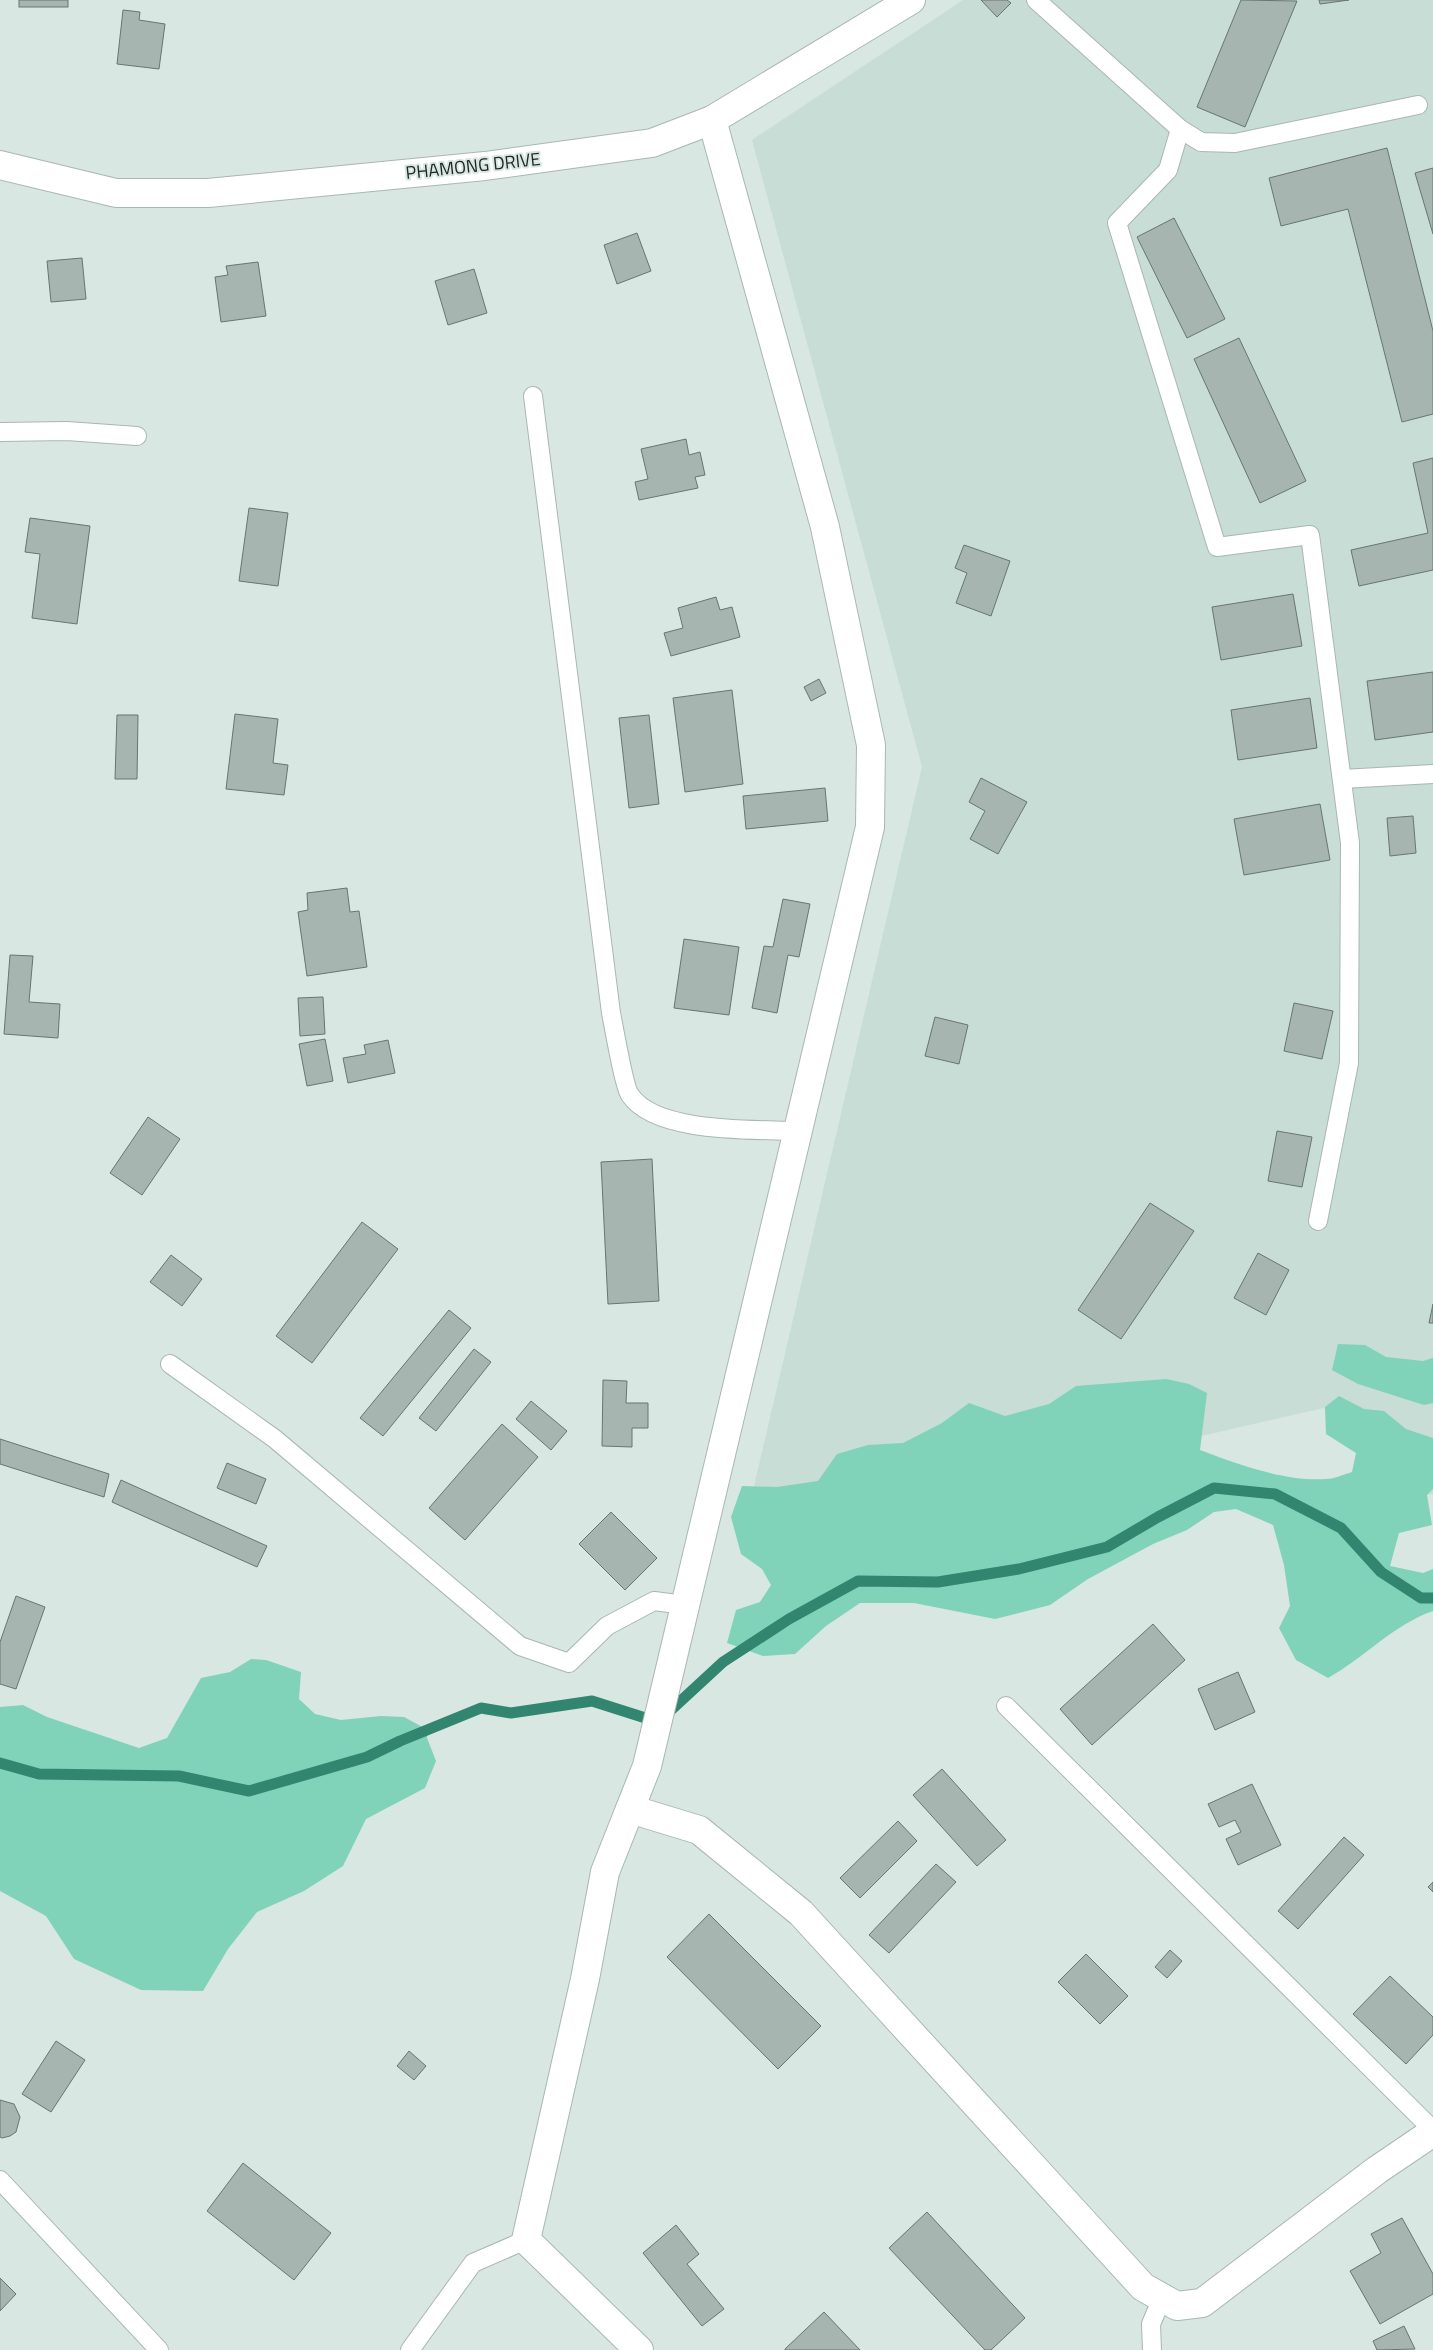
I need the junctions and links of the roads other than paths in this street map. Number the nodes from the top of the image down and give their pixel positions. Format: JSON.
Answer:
{"nodes":[{"id":1,"x":911,"y":0,"type":"edge"},
{"id":2,"x":1036,"y":0,"type":"edge"},
{"id":3,"x":1418,"y":105,"type":"dead end"},
{"id":4,"x":712,"y":120,"type":"junction"},
{"id":5,"x":1180,"y":129,"type":"junction"},
{"id":6,"x":0,"y":165,"type":"edge"},
{"id":7,"x":533,"y":396,"type":"dead end"},
{"id":8,"x":0,"y":432,"type":"edge"},
{"id":9,"x":137,"y":436,"type":"dead end"},
{"id":10,"x":1433,"y":774,"type":"edge"},
{"id":11,"x":1342,"y":779,"type":"junction"},
{"id":12,"x":798,"y":1131,"type":"junction"},
{"id":13,"x":1318,"y":1221,"type":"dead end"},
{"id":14,"x":170,"y":1364,"type":"dead end"},
{"id":15,"x":686,"y":1605,"type":"junction"},
{"id":16,"x":1006,"y":1706,"type":"dead end"},
{"id":17,"x":630,"y":1810,"type":"junction"},
{"id":18,"x":1433,"y":2131,"type":"edge"},
{"id":19,"x":0,"y":2180,"type":"edge"},
{"id":20,"x":526,"y":2240,"type":"junction"},
{"id":21,"x":1162,"y":2298,"type":"junction"},
{"id":22,"x":159,"y":2350,"type":"edge"},
{"id":23,"x":410,"y":2350,"type":"edge"},
{"id":24,"x":639,"y":2350,"type":"edge"},
{"id":25,"x":1152,"y":2350,"type":"edge"}],
"edges":[{"from":1,"to":4,"type":"street","name":"PHAMONG DRIVE"},
{"from":2,"to":5,"type":"lane"},
{"from":3,"to":5,"type":"lane"},
{"from":4,"to":6,"type":"street","name":"PHAMONG DRIVE"},
{"from":4,"to":12,"type":"street"},
{"from":5,"to":11,"type":"lane"},
{"from":7,"to":12,"type":"lane"},
{"from":8,"to":9,"type":"lane"},
{"from":10,"to":11,"type":"lane"},
{"from":11,"to":13,"type":"lane"},
{"from":12,"to":15,"type":"street"},
{"from":14,"to":15,"type":"lane"},
{"from":15,"to":17,"type":"street"},
{"from":16,"to":18,"type":"lane"},
{"from":17,"to":20,"type":"street"},
{"from":17,"to":21,"type":"street"},
{"from":18,"to":21,"type":"street"},
{"from":19,"to":22,"type":"lane"},
{"from":20,"to":23,"type":"lane"},
{"from":20,"to":24,"type":"street"},
{"from":21,"to":25,"type":"lane"}]}
